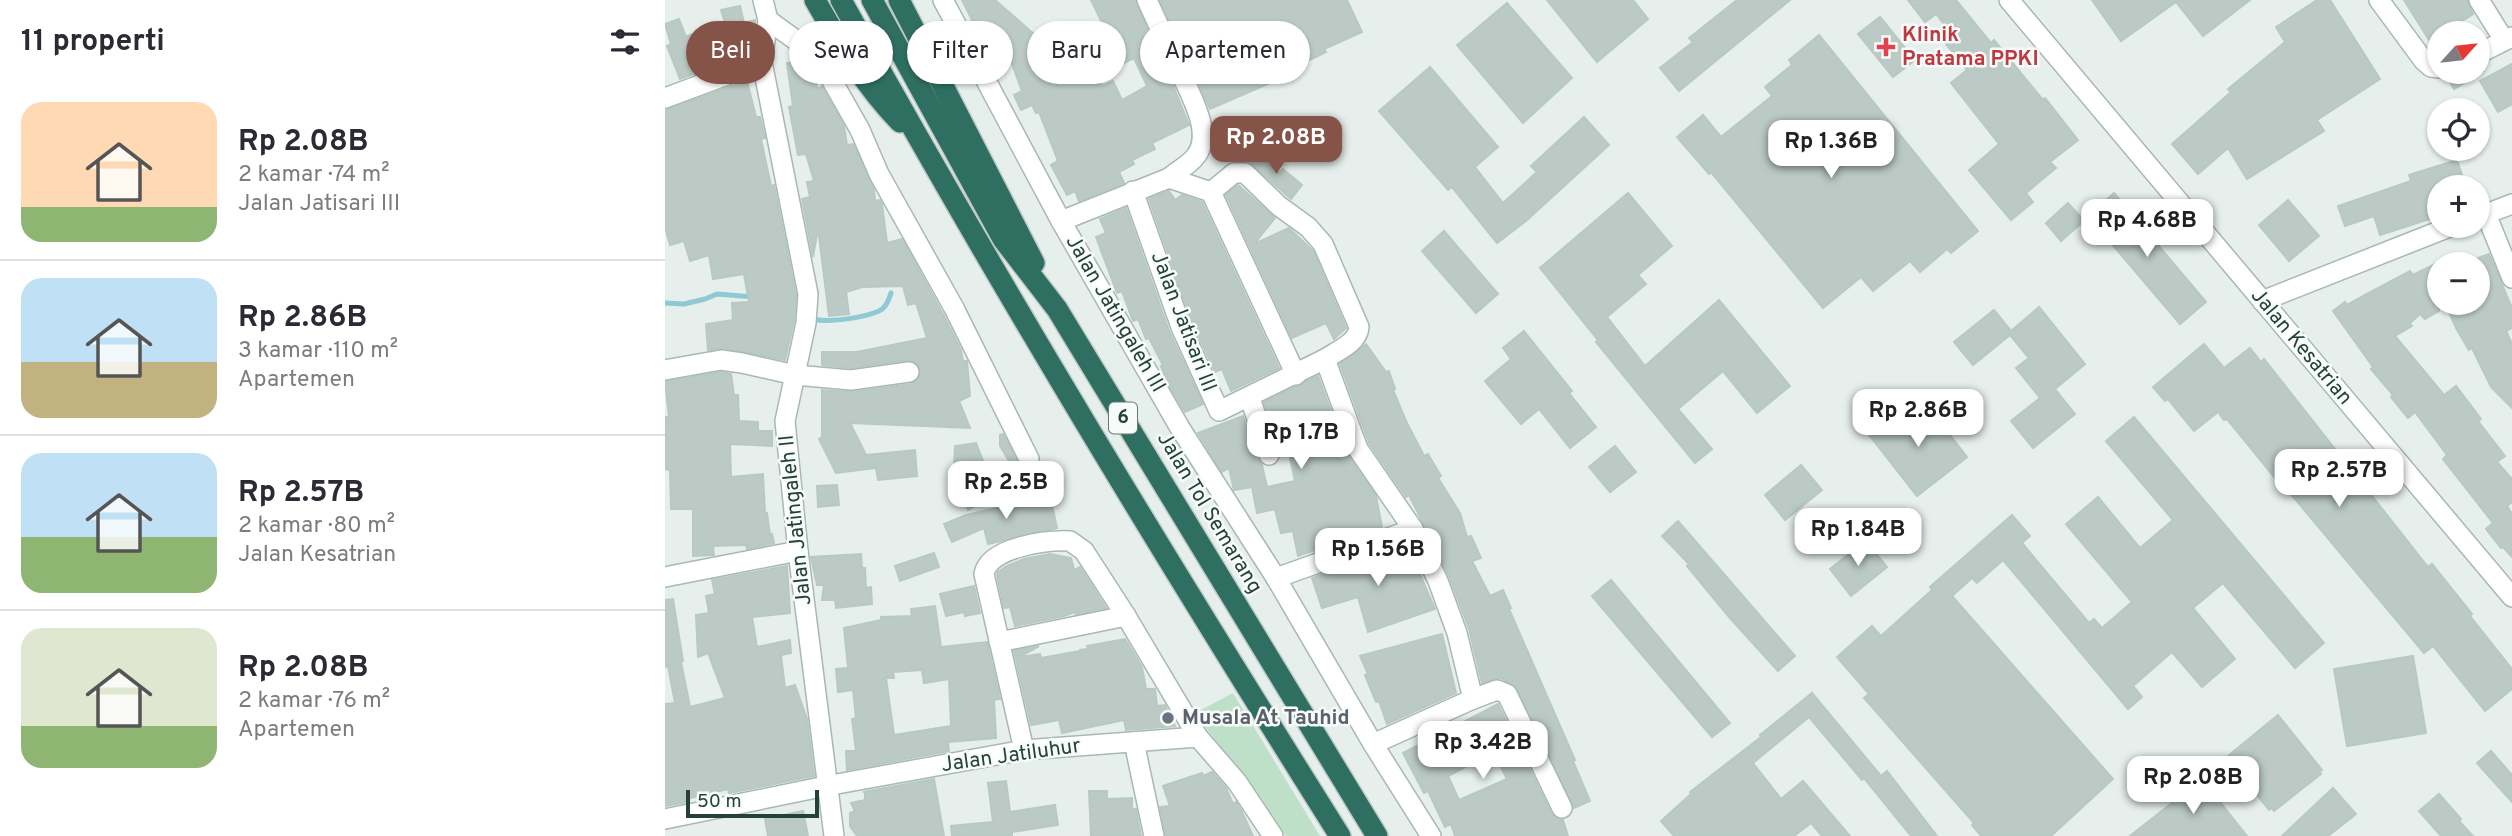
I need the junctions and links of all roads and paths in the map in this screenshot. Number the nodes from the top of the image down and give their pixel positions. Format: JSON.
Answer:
{"nodes":[{"id":1,"x":763,"y":0,"type":"edge"},
{"id":2,"x":814,"y":0,"type":"edge"},
{"id":3,"x":841,"y":0,"type":"edge"},
{"id":4,"x":872,"y":0,"type":"edge"},
{"id":5,"x":899,"y":0,"type":"edge"},
{"id":6,"x":943,"y":0,"type":"edge"},
{"id":7,"x":1147,"y":0,"type":"edge"},
{"id":8,"x":2009,"y":0,"type":"edge"},
{"id":9,"x":2379,"y":0,"type":"edge"},
{"id":10,"x":2479,"y":0,"type":"edge"},
{"id":11,"x":768,"y":20,"type":"joint"},
{"id":12,"x":1157,"y":21,"type":"edge"},
{"id":13,"x":2508,"y":38,"type":"edge"},
{"id":14,"x":2490,"y":48,"type":"edge"},
{"id":15,"x":2427,"y":63,"type":"edge"},
{"id":16,"x":703,"y":84,"type":"edge"},
{"id":17,"x":766,"y":84,"type":"edge"},
{"id":18,"x":1185,"y":84,"type":"edge"},
{"id":19,"x":665,"y":98,"type":"edge"},
{"id":20,"x":919,"y":141,"type":"junction"},
{"id":21,"x":1169,"y":178,"type":"junction"},
{"id":22,"x":1133,"y":191,"type":"junction"},
{"id":23,"x":1211,"y":192,"type":"junction"},
{"id":24,"x":2512,"y":204,"type":"edge"},
{"id":25,"x":2490,"y":212,"type":"edge"},
{"id":26,"x":1061,"y":221,"type":"junction"},
{"id":27,"x":2490,"y":232,"type":"edge"},
{"id":28,"x":2427,"y":236,"type":"edge"},
{"id":29,"x":2512,"y":278,"type":"edge"},
{"id":30,"x":2262,"y":301,"type":"junction"},
{"id":31,"x":1057,"y":309,"type":"junction"},
{"id":32,"x":1325,"y":359,"type":"junction"},
{"id":33,"x":665,"y":370,"type":"edge"},
{"id":34,"x":909,"y":372,"type":"dead end"},
{"id":35,"x":795,"y":375,"type":"junction"},
{"id":36,"x":1296,"y":375,"type":"junction"},
{"id":37,"x":1249,"y":398,"type":"junction"},
{"id":38,"x":1269,"y":455,"type":"dead end"},
{"id":39,"x":1029,"y":459,"type":"dead end"},
{"id":40,"x":1413,"y":529,"type":"junction"},
{"id":41,"x":798,"y":551,"type":"junction"},
{"id":42,"x":665,"y":577,"type":"edge"},
{"id":43,"x":1276,"y":578,"type":"junction"},
{"id":44,"x":2512,"y":597,"type":"edge"},
{"id":45,"x":1126,"y":616,"type":"junction"},
{"id":46,"x":999,"y":642,"type":"junction"},
{"id":47,"x":1473,"y":699,"type":"junction"},
{"id":48,"x":1198,"y":737,"type":"junction"},
{"id":49,"x":1134,"y":742,"type":"junction"},
{"id":50,"x":1373,"y":744,"type":"junction"},
{"id":51,"x":1024,"y":750,"type":"junction"},
{"id":52,"x":826,"y":786,"type":"junction"},
{"id":53,"x":1562,"y":808,"type":"dead end"},
{"id":54,"x":665,"y":819,"type":"edge"},
{"id":55,"x":834,"y":836,"type":"edge"},
{"id":56,"x":1154,"y":836,"type":"edge"},
{"id":57,"x":1273,"y":836,"type":"edge"},
{"id":58,"x":1339,"y":836,"type":"edge"},
{"id":59,"x":1377,"y":836,"type":"edge"},
{"id":60,"x":1431,"y":836,"type":"edge"}],
"edges":[{"from":1,"to":11,"type":"street","name":"Jalan Jatingaleh II"},
{"from":2,"to":20,"type":"highway"},
{"from":3,"to":20,"type":"highway","number":"6"},
{"from":4,"to":31,"type":"highway","name":"Jalan Tol Semarang","number":"6"},
{"from":5,"to":31,"type":"highway"},
{"from":6,"to":26,"type":"street","name":"Jalan Jatingaleh III"},
{"from":7,"to":12,"type":"street"},
{"from":8,"to":30,"type":"street","name":"Jalan Kesatrian"},
{"from":9,"to":15,"type":"street"},
{"from":10,"to":13,"type":"street"},
{"from":11,"to":39,"type":"street"},
{"from":13,"to":14,"type":"street"},
{"from":16,"to":19,"type":"street"},
{"from":17,"to":35,"type":"street","name":"Jalan Jatingaleh II"},
{"from":18,"to":21,"type":"street"},
{"from":20,"to":58,"type":"highway","number":"6"},
{"from":21,"to":22,"type":"street"},
{"from":21,"to":23,"type":"street"},
{"from":22,"to":26,"type":"street"},
{"from":22,"to":37,"type":"street","name":"Jalan Jatisari III"},
{"from":23,"to":32,"type":"street","name":"Jalan Jatisari III"},
{"from":23,"to":36,"type":"street"},
{"from":24,"to":25,"type":"street"},
{"from":26,"to":43,"type":"street","name":"Jalan Jatingaleh III"},
{"from":27,"to":29,"type":"street"},
{"from":28,"to":30,"type":"street"},
{"from":30,"to":44,"type":"street","name":"Jalan Kesatrian"},
{"from":31,"to":59,"type":"highway","name":"Jalan Tol Semarang","number":"6"},
{"from":32,"to":36,"type":"street","name":"Jalan Jatisari III"},
{"from":32,"to":40,"type":"street"},
{"from":33,"to":35,"type":"street"},
{"from":34,"to":35,"type":"street"},
{"from":35,"to":41,"type":"street","name":"Jalan Jatingaleh II"},
{"from":36,"to":37,"type":"street","name":"Jalan Jatisari III"},
{"from":37,"to":38,"type":"street"},
{"from":40,"to":43,"type":"street"},
{"from":40,"to":47,"type":"street"},
{"from":41,"to":42,"type":"street"},
{"from":41,"to":52,"type":"street","name":"Jalan Jatingaleh II"},
{"from":43,"to":50,"type":"street","name":"Jalan Jatingaleh III"},
{"from":45,"to":46,"type":"street"},
{"from":45,"to":46,"type":"street"},
{"from":45,"to":48,"type":"street"},
{"from":46,"to":51,"type":"street"},
{"from":47,"to":50,"type":"street"},
{"from":47,"to":53,"type":"street"},
{"from":48,"to":49,"type":"street","name":"Jalan Jatiluhur"},
{"from":48,"to":57,"type":"street"},
{"from":49,"to":51,"type":"street","name":"Jalan Jatiluhur"},
{"from":49,"to":56,"type":"street"},
{"from":50,"to":60,"type":"street","name":"Jalan Jatingaleh III"},
{"from":51,"to":52,"type":"street","name":"Jalan Jatiluhur"},
{"from":52,"to":54,"type":"street","name":"Jalan Jatiluhur"},
{"from":52,"to":55,"type":"street","name":"Jalan Jatingaleh II"}]}
